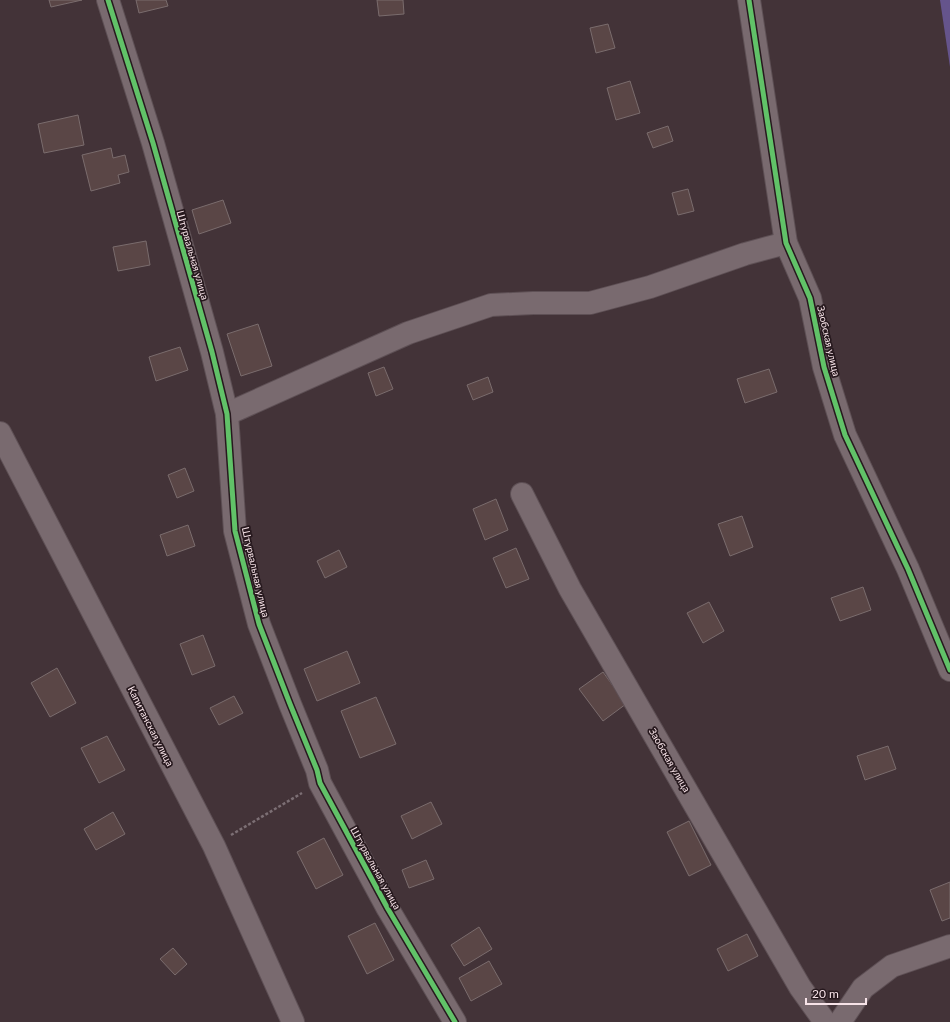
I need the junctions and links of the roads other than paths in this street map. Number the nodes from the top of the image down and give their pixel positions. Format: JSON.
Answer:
{"nodes":[{"id":1,"x":108,"y":0,"type":"edge"},
{"id":2,"x":749,"y":0,"type":"edge"},
{"id":3,"x":786,"y":243,"type":"junction"},
{"id":4,"x":228,"y":414,"type":"junction"},
{"id":5,"x":0,"y":433,"type":"edge"},
{"id":6,"x":522,"y":494,"type":"dead end"},
{"id":7,"x":950,"y":670,"type":"edge"},
{"id":8,"x":950,"y":946,"type":"edge"},
{"id":9,"x":293,"y":1022,"type":"edge"},
{"id":10,"x":455,"y":1022,"type":"edge"},
{"id":11,"x":826,"y":1022,"type":"edge"},
{"id":12,"x":840,"y":1022,"type":"edge"}],
"edges":[{"from":1,"to":4,"type":"street","name":"Штурвальная улица"},
{"from":2,"to":3,"type":"street","name":"Заобская улица"},
{"from":3,"to":4,"type":"street"},
{"from":3,"to":7,"type":"street","name":"Заобская улица"},
{"from":4,"to":10,"type":"street","name":"Штурвальная улица"},
{"from":5,"to":9,"type":"street","name":"Капитанская улица"},
{"from":6,"to":11,"type":"street","name":"Заобская улица"},
{"from":8,"to":12,"type":"street"}]}
